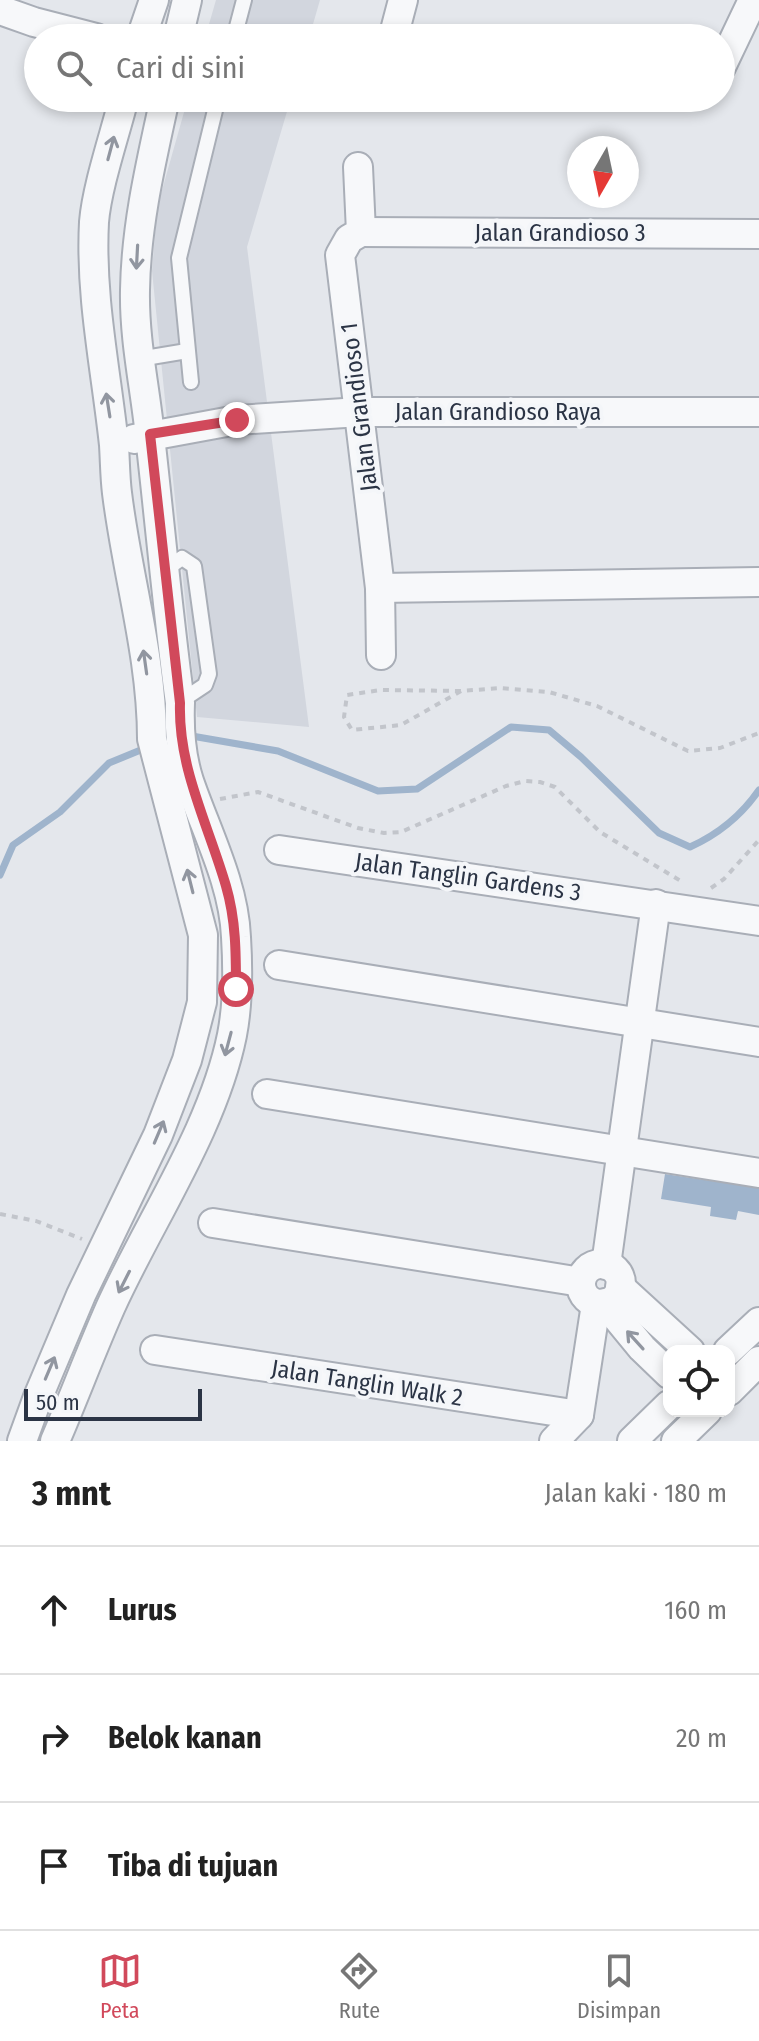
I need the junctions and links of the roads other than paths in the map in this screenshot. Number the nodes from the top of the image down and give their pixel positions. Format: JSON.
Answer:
{"nodes":[{"id":1,"x":154,"y":0,"type":"edge"},
{"id":2,"x":187,"y":0,"type":"edge"},
{"id":3,"x":244,"y":0,"type":"edge"},
{"id":4,"x":403,"y":0,"type":"edge"},
{"id":5,"x":753,"y":0,"type":"edge"},
{"id":6,"x":0,"y":10,"type":"edge"},
{"id":7,"x":42,"y":24,"type":"edge"},
{"id":8,"x":146,"y":24,"type":"edge"},
{"id":9,"x":181,"y":24,"type":"edge"},
{"id":10,"x":238,"y":24,"type":"edge"},
{"id":11,"x":397,"y":24,"type":"edge"},
{"id":12,"x":735,"y":38,"type":"edge"},
{"id":13,"x":120,"y":112,"type":"edge"},
{"id":14,"x":162,"y":112,"type":"edge"},
{"id":15,"x":215,"y":112,"type":"edge"},
{"id":16,"x":358,"y":167,"type":"dead end"},
{"id":17,"x":361,"y":232,"type":"junction"},
{"id":18,"x":759,"y":234,"type":"edge"},
{"id":19,"x":187,"y":351,"type":"junction"},
{"id":20,"x":139,"y":359,"type":"junction"},
{"id":21,"x":191,"y":382,"type":"dead end"},
{"id":22,"x":360,"y":412,"type":"junction"},
{"id":23,"x":759,"y":412,"type":"edge"},
{"id":24,"x":150,"y":434,"type":"junction"},
{"id":25,"x":114,"y":445,"type":"junction"},
{"id":26,"x":759,"y":582,"type":"edge"},
{"id":27,"x":380,"y":588,"type":"junction"},
{"id":28,"x":381,"y":655,"type":"dead end"},
{"id":29,"x":179,"y":715,"type":"junction"},
{"id":30,"x":152,"y":727,"type":"junction"},
{"id":31,"x":279,"y":850,"type":"dead end"},
{"id":32,"x":656,"y":904,"type":"junction"},
{"id":33,"x":759,"y":921,"type":"edge"},
{"id":34,"x":279,"y":965,"type":"dead end"},
{"id":35,"x":640,"y":1023,"type":"junction"},
{"id":36,"x":759,"y":1042,"type":"edge"},
{"id":37,"x":267,"y":1094,"type":"dead end"},
{"id":38,"x":622,"y":1150,"type":"junction"},
{"id":39,"x":759,"y":1173,"type":"edge"},
{"id":40,"x":213,"y":1223,"type":"dead end"},
{"id":41,"x":602,"y":1288,"type":"junction"},
{"id":42,"x":759,"y":1322,"type":"edge"},
{"id":43,"x":682,"y":1345,"type":"edge"},
{"id":44,"x":734,"y":1345,"type":"edge"},
{"id":45,"x":155,"y":1350,"type":"dead end"},
{"id":46,"x":759,"y":1361,"type":"edge"},
{"id":47,"x":663,"y":1368,"type":"edge"},
{"id":48,"x":735,"y":1384,"type":"edge"},
{"id":49,"x":663,"y":1411,"type":"edge"},
{"id":50,"x":579,"y":1415,"type":"junction"},
{"id":51,"x":701,"y":1417,"type":"edge"},
{"id":52,"x":22,"y":1441,"type":"edge"},
{"id":53,"x":55,"y":1441,"type":"edge"},
{"id":54,"x":554,"y":1441,"type":"edge"},
{"id":55,"x":632,"y":1441,"type":"edge"},
{"id":56,"x":676,"y":1441,"type":"edge"}],
"edges":[{"from":1,"to":8,"type":"street"},
{"from":2,"to":9,"type":"street"},
{"from":3,"to":10,"type":"lane"},
{"from":4,"to":11,"type":"street"},
{"from":5,"to":12,"type":"street"},
{"from":6,"to":7,"type":"street"},
{"from":25,"to":13,"type":"street","one_way":true},
{"from":14,"to":20,"type":"street","one_way":true},
{"from":15,"to":19,"type":"lane"},
{"from":16,"to":17,"type":"street"},
{"from":17,"to":18,"type":"street","name":"Jalan Grandioso 3"},
{"from":17,"to":22,"type":"street","name":"Jalan Grandioso 1"},
{"from":19,"to":20,"type":"lane"},
{"from":19,"to":21,"type":"lane"},
{"from":20,"to":24,"type":"street"},
{"from":22,"to":23,"type":"street","name":"Jalan Grandioso Raya"},
{"from":22,"to":24,"type":"street","name":"Jalan Grandioso Raya"},
{"from":22,"to":27,"type":"street","name":"Jalan Grandioso 1"},
{"from":24,"to":25,"type":"street","name":"Jalan Grandioso Raya"},
{"from":24,"to":29,"type":"street"},
{"from":30,"to":25,"type":"street","one_way":true},
{"from":26,"to":27,"type":"street"},
{"from":27,"to":28,"type":"street","name":"Jalan Grandioso 1"},
{"from":29,"to":30,"type":"lane"},
{"from":29,"to":53,"type":"street","one_way":true},
{"from":52,"to":30,"type":"street","one_way":true},
{"from":31,"to":32,"type":"street","name":"Jalan Tanglin Gardens 3"},
{"from":32,"to":33,"type":"street","name":"Jalan Tanglin Gardens 3"},
{"from":32,"to":35,"type":"street"},
{"from":34,"to":35,"type":"street"},
{"from":35,"to":36,"type":"street"},
{"from":35,"to":38,"type":"street"},
{"from":37,"to":38,"type":"street"},
{"from":38,"to":39,"type":"street"},
{"from":38,"to":41,"type":"street"},
{"from":40,"to":41,"type":"street"},
{"from":41,"to":43,"type":"street"},
{"from":47,"to":41,"type":"street","one_way":true},
{"from":41,"to":50,"type":"street"},
{"from":42,"to":44,"type":"street"},
{"from":45,"to":50,"type":"street","name":"Jalan Tanglin Walk 2"},
{"from":46,"to":48,"type":"street"},
{"from":49,"to":55,"type":"street"},
{"from":50,"to":54,"type":"street"},
{"from":51,"to":56,"type":"street"}]}
